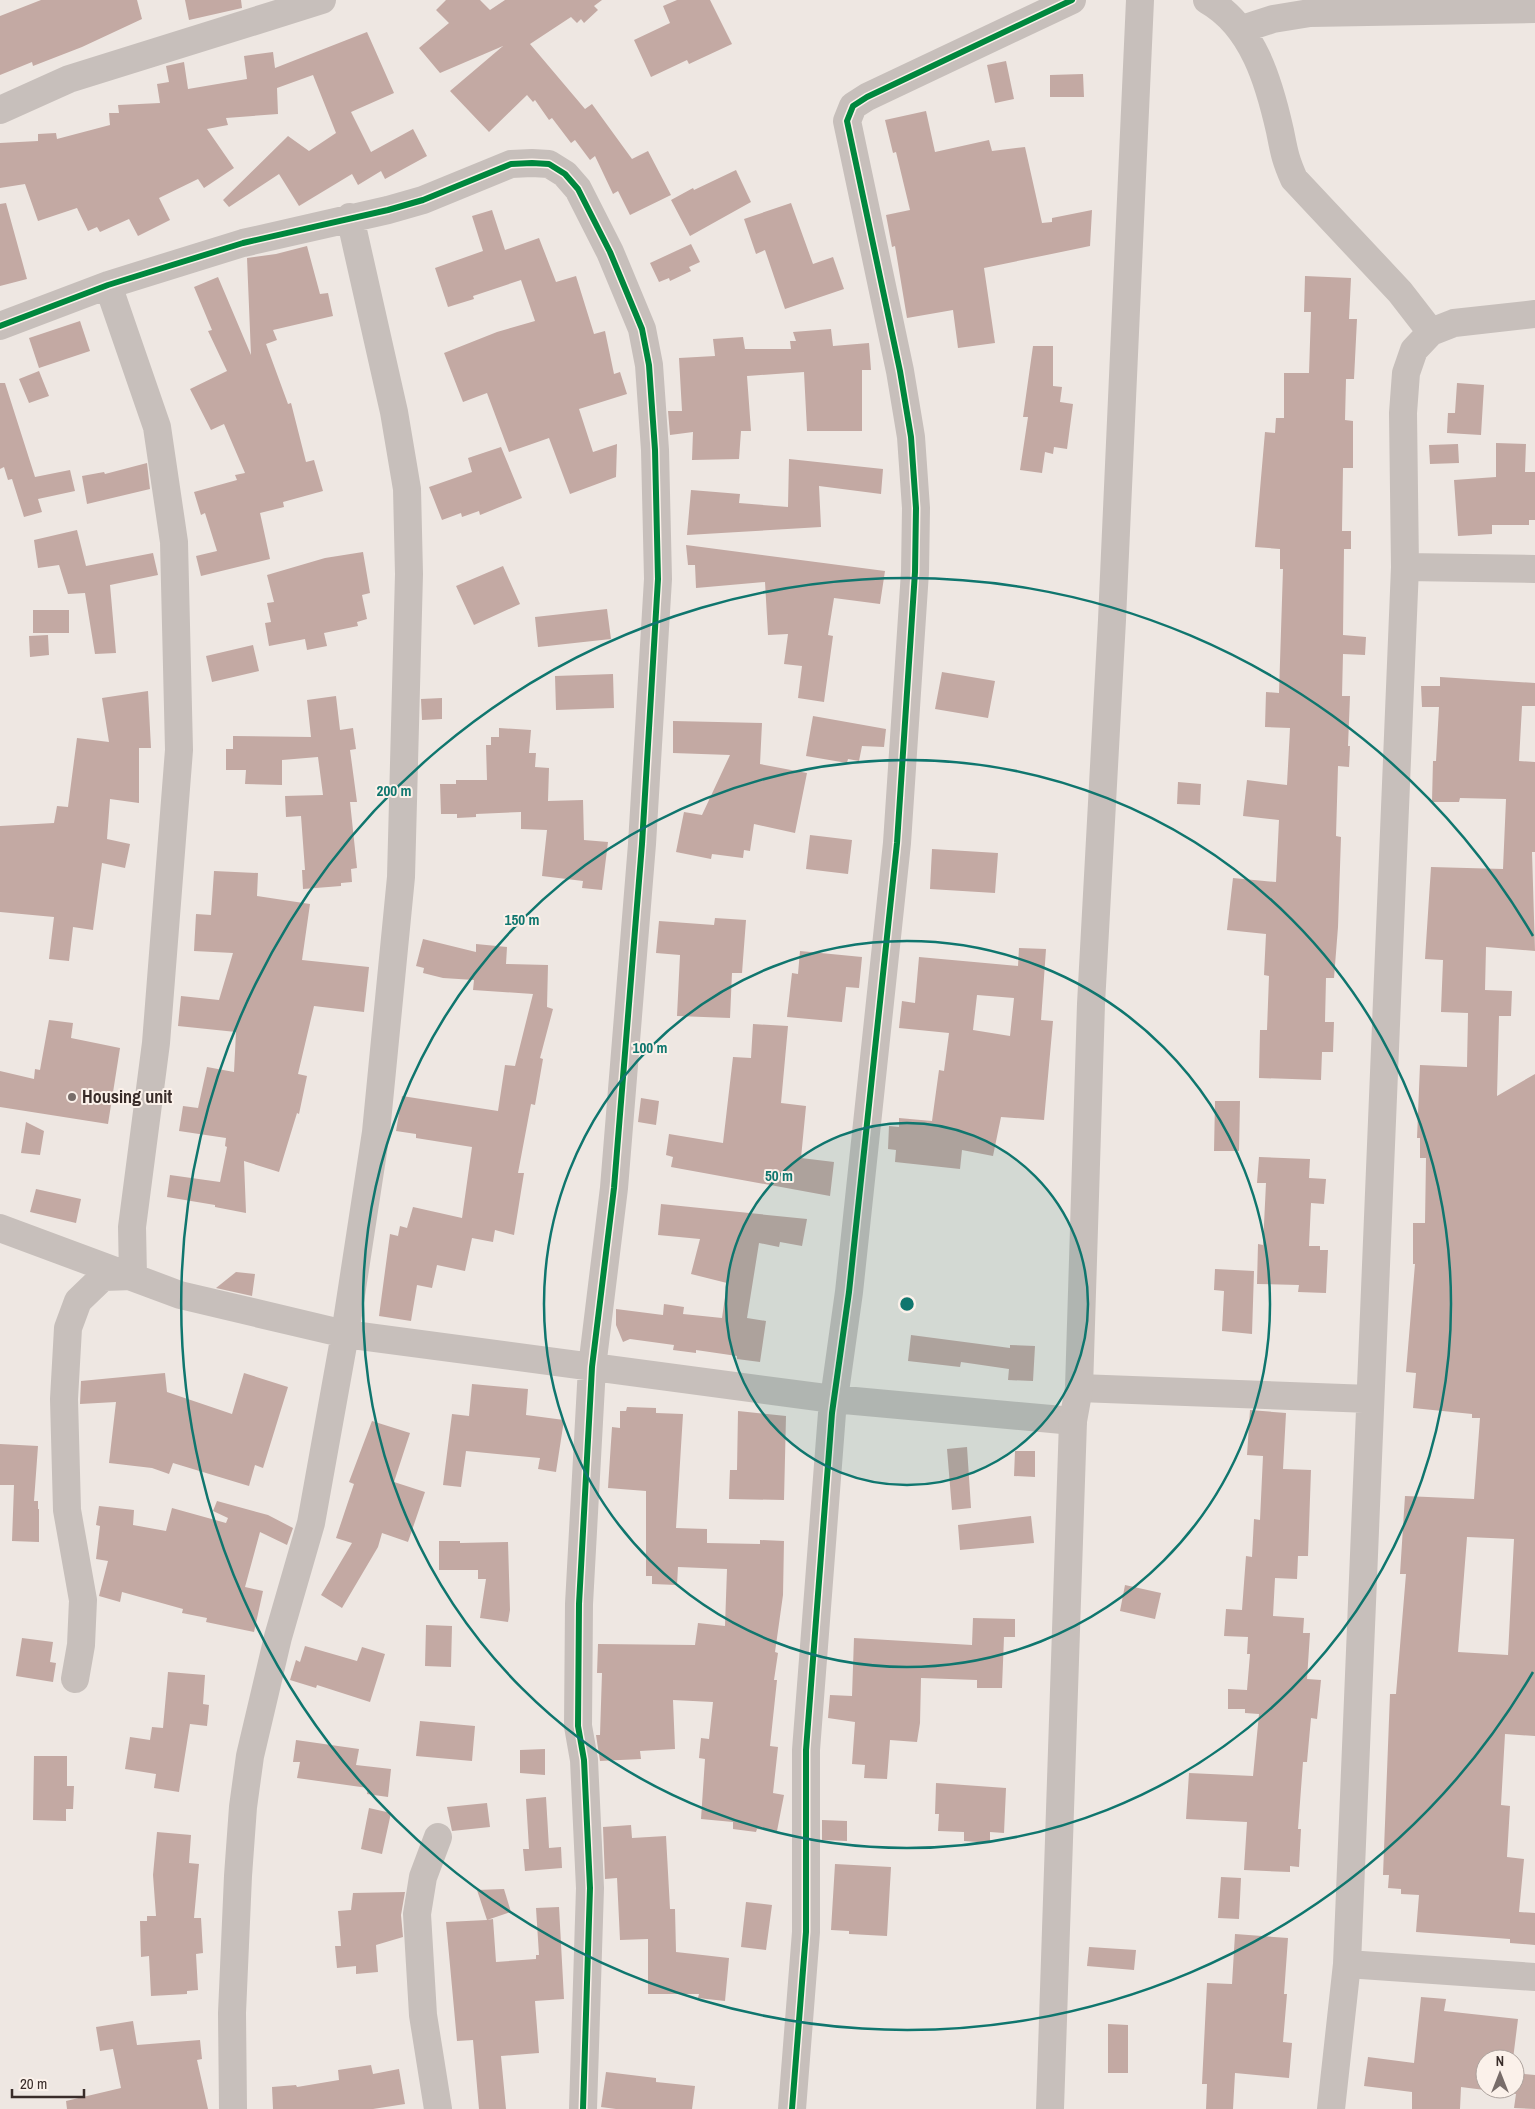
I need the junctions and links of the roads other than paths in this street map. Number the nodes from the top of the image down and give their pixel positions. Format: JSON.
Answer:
{"nodes":[{"id":1,"x":322,"y":0,"type":"edge"},
{"id":2,"x":1072,"y":0,"type":"edge"},
{"id":3,"x":1140,"y":0,"type":"edge"},
{"id":4,"x":1207,"y":0,"type":"edge"},
{"id":5,"x":1535,"y":9,"type":"edge"},
{"id":6,"x":1242,"y":29,"type":"junction"},
{"id":7,"x":0,"y":110,"type":"edge"},
{"id":8,"x":350,"y":218,"type":"junction"},
{"id":9,"x":108,"y":285,"type":"junction"},
{"id":10,"x":1535,"y":314,"type":"edge"},
{"id":11,"x":0,"y":326,"type":"edge"},
{"id":12,"x":1431,"y":332,"type":"junction"},
{"id":13,"x":1405,"y":567,"type":"junction"},
{"id":14,"x":1535,"y":569,"type":"edge"},
{"id":15,"x":0,"y":1228,"type":"edge"},
{"id":16,"x":133,"y":1276,"type":"junction"},
{"id":17,"x":346,"y":1334,"type":"junction"},
{"id":18,"x":592,"y":1367,"type":"junction"},
{"id":19,"x":1078,"y":1388,"type":"junction"},
{"id":20,"x":833,"y":1399,"type":"junction"},
{"id":21,"x":1370,"y":1399,"type":"junction"},
{"id":22,"x":1074,"y":1421,"type":"junction"},
{"id":23,"x":75,"y":1679,"type":"dead end"},
{"id":24,"x":438,"y":1838,"type":"dead end"},
{"id":25,"x":1347,"y":1964,"type":"junction"},
{"id":26,"x":1535,"y":1977,"type":"edge"},
{"id":27,"x":233,"y":2109,"type":"edge"},
{"id":28,"x":438,"y":2109,"type":"edge"},
{"id":29,"x":583,"y":2109,"type":"edge"},
{"id":30,"x":792,"y":2109,"type":"edge"},
{"id":31,"x":1050,"y":2109,"type":"edge"},
{"id":32,"x":1331,"y":2109,"type":"edge"}],
"edges":[{"from":1,"to":7,"type":"street"},
{"from":2,"to":20,"type":"street"},
{"from":3,"to":19,"type":"street"},
{"from":4,"to":6,"type":"street"},
{"from":5,"to":6,"type":"street"},
{"from":6,"to":12,"type":"street"},
{"from":8,"to":9,"type":"street"},
{"from":8,"to":17,"type":"street"},
{"from":8,"to":18,"type":"street"},
{"from":9,"to":11,"type":"street"},
{"from":9,"to":16,"type":"street"},
{"from":10,"to":12,"type":"street"},
{"from":12,"to":13,"type":"street"},
{"from":13,"to":14,"type":"street"},
{"from":13,"to":21,"type":"street"},
{"from":15,"to":16,"type":"street"},
{"from":16,"to":17,"type":"street"},
{"from":16,"to":23,"type":"street"},
{"from":17,"to":18,"type":"street"},
{"from":17,"to":27,"type":"street"},
{"from":18,"to":20,"type":"street"},
{"from":18,"to":29,"type":"street"},
{"from":19,"to":21,"type":"street"},
{"from":19,"to":22,"type":"street"},
{"from":20,"to":22,"type":"street"},
{"from":20,"to":30,"type":"street"},
{"from":21,"to":25,"type":"street"},
{"from":22,"to":31,"type":"street"},
{"from":24,"to":28,"type":"street"},
{"from":25,"to":26,"type":"street"},
{"from":25,"to":32,"type":"street"}]}
